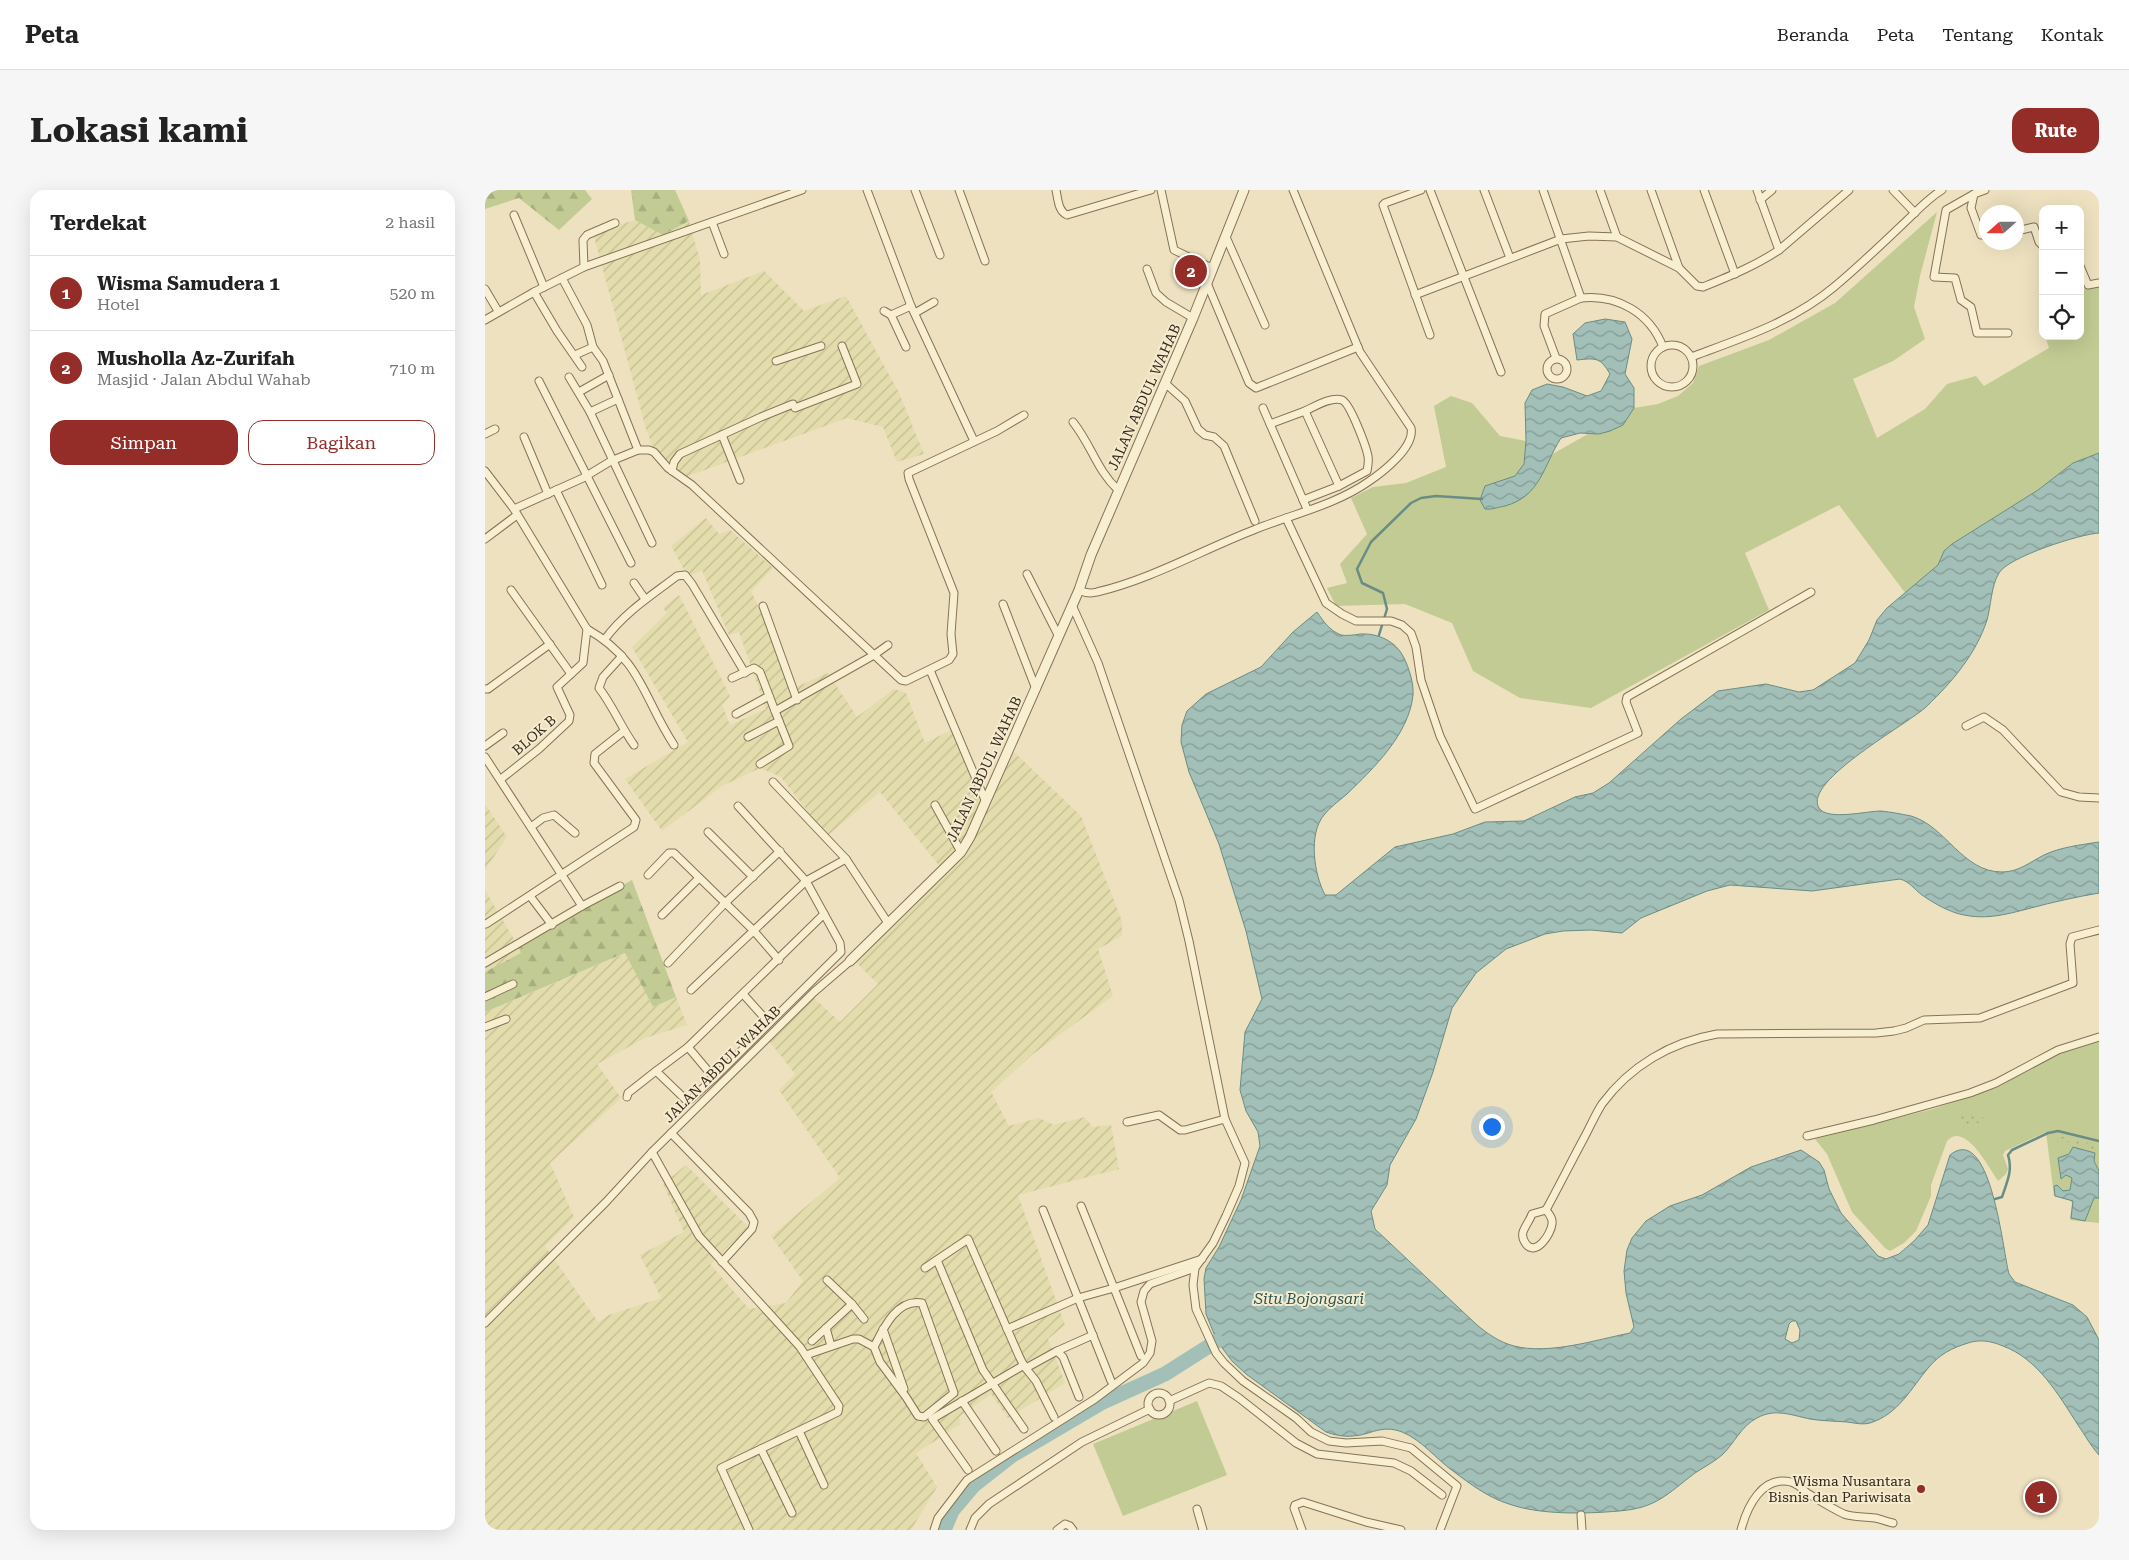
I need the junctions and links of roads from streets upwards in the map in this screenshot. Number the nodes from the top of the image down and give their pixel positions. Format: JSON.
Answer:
{"nodes":[{"id":1,"x":802,"y":190,"type":"edge"},
{"id":2,"x":867,"y":190,"type":"edge"},
{"id":3,"x":915,"y":190,"type":"edge"},
{"id":4,"x":959,"y":190,"type":"edge"},
{"id":5,"x":1055,"y":190,"type":"edge"},
{"id":6,"x":1151,"y":190,"type":"edge"},
{"id":7,"x":1161,"y":190,"type":"edge"},
{"id":8,"x":1244,"y":190,"type":"edge"},
{"id":9,"x":1293,"y":190,"type":"edge"},
{"id":10,"x":1421,"y":190,"type":"edge"},
{"id":11,"x":1430,"y":190,"type":"edge"},
{"id":12,"x":1484,"y":190,"type":"edge"},
{"id":13,"x":1543,"y":190,"type":"edge"},
{"id":14,"x":1600,"y":190,"type":"edge"},
{"id":15,"x":1651,"y":190,"type":"edge"},
{"id":16,"x":1704,"y":190,"type":"edge"},
{"id":17,"x":1757,"y":190,"type":"edge"},
{"id":18,"x":1772,"y":190,"type":"edge"},
{"id":19,"x":1849,"y":190,"type":"edge"},
{"id":20,"x":1893,"y":190,"type":"edge"},
{"id":21,"x":1942,"y":190,"type":"edge"},
{"id":22,"x":1985,"y":190,"type":"edge"},
{"id":23,"x":1974,"y":194,"type":"junction"},
{"id":24,"x":1760,"y":200,"type":"junction"},
{"id":25,"x":1915,"y":213,"type":"junction"},
{"id":26,"x":514,"y":215,"type":"dead end"},
{"id":27,"x":712,"y":222,"type":"junction"},
{"id":28,"x":615,"y":223,"type":"dead end"},
{"id":29,"x":2024,"y":229,"type":"edge"},
{"id":30,"x":1979,"y":230,"type":"edge"},
{"id":31,"x":1226,"y":237,"type":"junction"},
{"id":32,"x":1617,"y":237,"type":"junction"},
{"id":33,"x":1561,"y":238,"type":"junction"},
{"id":34,"x":2039,"y":242,"type":"edge"},
{"id":35,"x":1779,"y":250,"type":"junction"},
{"id":36,"x":724,"y":254,"type":"dead end"},
{"id":37,"x":940,"y":255,"type":"dead end"},
{"id":38,"x":1510,"y":258,"type":"junction"},
{"id":39,"x":985,"y":261,"type":"dead end"},
{"id":40,"x":585,"y":268,"type":"junction"},
{"id":41,"x":1213,"y":268,"type":"junction"},
{"id":42,"x":1679,"y":268,"type":"junction"},
{"id":43,"x":1147,"y":269,"type":"dead end"},
{"id":44,"x":1735,"y":274,"type":"junction"},
{"id":45,"x":1465,"y":275,"type":"junction"},
{"id":46,"x":2084,"y":276,"type":"edge"},
{"id":47,"x":562,"y":278,"type":"junction"},
{"id":48,"x":1207,"y":282,"type":"junction"},
{"id":49,"x":2099,"y":283,"type":"edge"},
{"id":50,"x":544,"y":287,"type":"junction"},
{"id":51,"x":485,"y":289,"type":"edge"},
{"id":52,"x":534,"y":292,"type":"junction"},
{"id":53,"x":1415,"y":295,"type":"junction"},
{"id":54,"x":1581,"y":298,"type":"junction"},
{"id":55,"x":935,"y":302,"type":"dead end"},
{"id":56,"x":911,"y":306,"type":"junction"},
{"id":57,"x":498,"y":311,"type":"junction"},
{"id":58,"x":884,"y":311,"type":"dead end"},
{"id":59,"x":915,"y":313,"type":"junction"},
{"id":60,"x":891,"y":315,"type":"junction"},
{"id":61,"x":1193,"y":318,"type":"junction"},
{"id":62,"x":485,"y":320,"type":"edge"},
{"id":63,"x":1265,"y":324,"type":"dead end"},
{"id":64,"x":2008,"y":333,"type":"dead end"},
{"id":65,"x":1430,"y":335,"type":"dead end"},
{"id":66,"x":821,"y":346,"type":"dead end"},
{"id":67,"x":842,"y":346,"type":"dead end"},
{"id":68,"x":593,"y":347,"type":"junction"},
{"id":69,"x":906,"y":347,"type":"dead end"},
{"id":70,"x":1358,"y":347,"type":"junction"},
{"id":71,"x":1663,"y":347,"type":"junction"},
{"id":72,"x":575,"y":355,"type":"junction"},
{"id":73,"x":1691,"y":357,"type":"junction"},
{"id":74,"x":1556,"y":358,"type":"dead end"},
{"id":75,"x":776,"y":362,"type":"dead end"},
{"id":76,"x":582,"y":367,"type":"dead end"},
{"id":77,"x":1501,"y":372,"type":"dead end"},
{"id":78,"x":609,"y":375,"type":"junction"},
{"id":79,"x":569,"y":377,"type":"dead end"},
{"id":80,"x":539,"y":382,"type":"dead end"},
{"id":81,"x":1165,"y":383,"type":"junction"},
{"id":82,"x":579,"y":392,"type":"junction"},
{"id":83,"x":618,"y":399,"type":"junction"},
{"id":84,"x":1263,"y":408,"type":"dead end"},
{"id":85,"x":1305,"y":411,"type":"junction"},
{"id":86,"x":590,"y":412,"type":"junction"},
{"id":87,"x":1025,"y":415,"type":"dead end"},
{"id":88,"x":1073,"y":422,"type":"dead end"},
{"id":89,"x":1269,"y":424,"type":"junction"},
{"id":90,"x":495,"y":428,"type":"dead end"},
{"id":91,"x":485,"y":434,"type":"edge"},
{"id":92,"x":721,"y":435,"type":"junction"},
{"id":93,"x":524,"y":436,"type":"dead end"},
{"id":94,"x":974,"y":441,"type":"junction"},
{"id":95,"x":638,"y":450,"type":"junction"},
{"id":96,"x":613,"y":460,"type":"junction"},
{"id":97,"x":485,"y":471,"type":"edge"},
{"id":98,"x":672,"y":471,"type":"junction"},
{"id":99,"x":585,"y":476,"type":"junction"},
{"id":100,"x":739,"y":480,"type":"dead end"},
{"id":101,"x":1339,"y":486,"type":"junction"},
{"id":102,"x":556,"y":490,"type":"junction"},
{"id":103,"x":1118,"y":490,"type":"junction"},
{"id":104,"x":548,"y":494,"type":"junction"},
{"id":105,"x":1303,"y":500,"type":"junction"},
{"id":106,"x":1307,"y":509,"type":"junction"},
{"id":107,"x":515,"y":512,"type":"junction"},
{"id":108,"x":1286,"y":518,"type":"junction"},
{"id":109,"x":1255,"y":521,"type":"dead end"},
{"id":110,"x":485,"y":538,"type":"edge"},
{"id":111,"x":651,"y":543,"type":"dead end"},
{"id":112,"x":631,"y":563,"type":"dead end"},
{"id":113,"x":1027,"y":574,"type":"dead end"},
{"id":114,"x":634,"y":583,"type":"dead end"},
{"id":115,"x":602,"y":584,"type":"dead end"},
{"id":116,"x":511,"y":590,"type":"dead end"},
{"id":117,"x":1079,"y":590,"type":"junction"},
{"id":118,"x":1811,"y":592,"type":"dead end"},
{"id":119,"x":645,"y":599,"type":"junction"},
{"id":120,"x":1003,"y":604,"type":"dead end"},
{"id":121,"x":1072,"y":605,"type":"junction"},
{"id":122,"x":763,"y":606,"type":"dead end"},
{"id":123,"x":587,"y":629,"type":"junction"},
{"id":124,"x":1059,"y":635,"type":"junction"},
{"id":125,"x":605,"y":639,"type":"junction"},
{"id":126,"x":550,"y":644,"type":"junction"},
{"id":127,"x":888,"y":645,"type":"dead end"},
{"id":128,"x":874,"y":655,"type":"junction"},
{"id":129,"x":621,"y":656,"type":"junction"},
{"id":130,"x":930,"y":670,"type":"junction"},
{"id":131,"x":745,"y":672,"type":"junction"},
{"id":132,"x":571,"y":674,"type":"junction"},
{"id":133,"x":731,"y":678,"type":"dead end"},
{"id":134,"x":485,"y":689,"type":"edge"},
{"id":135,"x":1036,"y":689,"type":"junction"},
{"id":136,"x":769,"y":696,"type":"junction"},
{"id":137,"x":797,"y":700,"type":"junction"},
{"id":138,"x":775,"y":711,"type":"junction"},
{"id":139,"x":736,"y":714,"type":"dead end"},
{"id":140,"x":779,"y":721,"type":"junction"},
{"id":141,"x":1966,"y":726,"type":"dead end"},
{"id":142,"x":624,"y":731,"type":"junction"},
{"id":143,"x":503,"y":733,"type":"dead end"},
{"id":144,"x":749,"y":737,"type":"dead end"},
{"id":145,"x":634,"y":745,"type":"dead end"},
{"id":146,"x":674,"y":745,"type":"dead end"},
{"id":147,"x":485,"y":746,"type":"edge"},
{"id":148,"x":485,"y":757,"type":"edge"},
{"id":149,"x":760,"y":764,"type":"dead end"},
{"id":150,"x":501,"y":779,"type":"junction"},
{"id":151,"x":773,"y":782,"type":"dead end"},
{"id":152,"x":2099,"y":798,"type":"edge"},
{"id":153,"x":985,"y":800,"type":"junction"},
{"id":154,"x":737,"y":806,"type":"dead end"},
{"id":155,"x":935,"y":806,"type":"dead end"},
{"id":156,"x":531,"y":827,"type":"junction"},
{"id":157,"x":708,"y":832,"type":"dead end"},
{"id":158,"x":575,"y":833,"type":"dead end"},
{"id":159,"x":780,"y":851,"type":"junction"},
{"id":160,"x":961,"y":852,"type":"junction"},
{"id":161,"x":846,"y":859,"type":"junction"},
{"id":162,"x":561,"y":874,"type":"junction"},
{"id":163,"x":648,"y":874,"type":"dead end"},
{"id":164,"x":699,"y":878,"type":"junction"},
{"id":165,"x":753,"y":878,"type":"junction"},
{"id":166,"x":805,"y":881,"type":"junction"},
{"id":167,"x":620,"y":886,"type":"dead end"},
{"id":168,"x":530,"y":896,"type":"junction"},
{"id":169,"x":725,"y":903,"type":"junction"},
{"id":170,"x":582,"y":906,"type":"junction"},
{"id":171,"x":824,"y":914,"type":"junction"},
{"id":172,"x":662,"y":915,"type":"dead end"},
{"id":173,"x":888,"y":923,"type":"junction"},
{"id":174,"x":486,"y":924,"type":"edge"},
{"id":175,"x":552,"y":925,"type":"junction"},
{"id":176,"x":753,"y":930,"type":"junction"},
{"id":177,"x":2099,"y":930,"type":"edge"},
{"id":178,"x":779,"y":960,"type":"junction"},
{"id":179,"x":850,"y":961,"type":"joint"},
{"id":180,"x":485,"y":963,"type":"edge"},
{"id":181,"x":669,"y":963,"type":"dead end"},
{"id":182,"x":513,"y":984,"type":"dead end"},
{"id":183,"x":691,"y":990,"type":"dead end"},
{"id":184,"x":743,"y":994,"type":"junction"},
{"id":185,"x":485,"y":997,"type":"edge"},
{"id":186,"x":506,"y":1019,"type":"dead end"},
{"id":187,"x":769,"y":1023,"type":"junction"},
{"id":188,"x":485,"y":1027,"type":"edge"},
{"id":189,"x":2099,"y":1037,"type":"edge"},
{"id":190,"x":689,"y":1047,"type":"junction"},
{"id":191,"x":656,"y":1071,"type":"junction"},
{"id":192,"x":714,"y":1078,"type":"junction"},
{"id":193,"x":627,"y":1097,"type":"dead end"},
{"id":194,"x":1225,"y":1120,"type":"junction"},
{"id":195,"x":1127,"y":1122,"type":"dead end"},
{"id":196,"x":671,"y":1133,"type":"junction"},
{"id":197,"x":1807,"y":1136,"type":"dead end"},
{"id":198,"x":652,"y":1152,"type":"junction"},
{"id":199,"x":1081,"y":1206,"type":"dead end"},
{"id":200,"x":1043,"y":1210,"type":"dead end"},
{"id":201,"x":1546,"y":1210,"type":"junction"},
{"id":202,"x":1202,"y":1258,"type":"junction"},
{"id":203,"x":937,"y":1260,"type":"junction"},
{"id":204,"x":722,"y":1262,"type":"junction"},
{"id":205,"x":925,"y":1268,"type":"dead end"},
{"id":206,"x":1195,"y":1268,"type":"junction"},
{"id":207,"x":827,"y":1280,"type":"dead end"},
{"id":208,"x":1114,"y":1288,"type":"junction"},
{"id":209,"x":1079,"y":1298,"type":"junction"},
{"id":210,"x":852,"y":1304,"type":"junction"},
{"id":211,"x":864,"y":1319,"type":"dead end"},
{"id":212,"x":485,"y":1323,"type":"edge"},
{"id":213,"x":826,"y":1328,"type":"junction"},
{"id":214,"x":883,"y":1329,"type":"junction"},
{"id":215,"x":1007,"y":1329,"type":"junction"},
{"id":216,"x":1093,"y":1335,"type":"junction"},
{"id":217,"x":812,"y":1341,"type":"dead end"},
{"id":218,"x":831,"y":1346,"type":"junction"},
{"id":219,"x":871,"y":1346,"type":"junction"},
{"id":220,"x":1057,"y":1351,"type":"junction"},
{"id":221,"x":806,"y":1355,"type":"junction"},
{"id":222,"x":1141,"y":1356,"type":"dead end"},
{"id":223,"x":1025,"y":1367,"type":"junction"},
{"id":224,"x":1111,"y":1381,"type":"dead end"},
{"id":225,"x":994,"y":1384,"type":"junction"},
{"id":226,"x":906,"y":1396,"type":"junction"},
{"id":227,"x":1079,"y":1398,"type":"dead end"},
{"id":228,"x":963,"y":1401,"type":"junction"},
{"id":229,"x":1169,"y":1401,"type":"junction"},
{"id":230,"x":1150,"y":1409,"type":"junction"},
{"id":231,"x":1054,"y":1417,"type":"dead end"},
{"id":232,"x":1024,"y":1429,"type":"dead end"},
{"id":233,"x":799,"y":1431,"type":"junction"},
{"id":234,"x":761,"y":1449,"type":"junction"},
{"id":235,"x":996,"y":1451,"type":"dead end"},
{"id":236,"x":968,"y":1470,"type":"dead end"},
{"id":237,"x":824,"y":1485,"type":"dead end"},
{"id":238,"x":1442,"y":1495,"type":"dead end"},
{"id":239,"x":1197,"y":1509,"type":"dead end"},
{"id":240,"x":792,"y":1513,"type":"dead end"},
{"id":241,"x":1581,"y":1515,"type":"dead end"},
{"id":242,"x":1893,"y":1523,"type":"dead end"},
{"id":243,"x":749,"y":1530,"type":"edge"},
{"id":244,"x":934,"y":1530,"type":"edge"},
{"id":245,"x":970,"y":1530,"type":"edge"},
{"id":246,"x":1057,"y":1530,"type":"edge"},
{"id":247,"x":1073,"y":1530,"type":"edge"},
{"id":248,"x":1203,"y":1530,"type":"edge"},
{"id":249,"x":1302,"y":1530,"type":"edge"},
{"id":250,"x":1401,"y":1530,"type":"edge"},
{"id":251,"x":1439,"y":1530,"type":"edge"},
{"id":252,"x":1582,"y":1530,"type":"edge"},
{"id":253,"x":1741,"y":1530,"type":"edge"}],
"edges":[{"from":1,"to":27,"type":"street"},
{"from":2,"to":56,"type":"street"},
{"from":3,"to":37,"type":"street"},
{"from":4,"to":39,"type":"street"},
{"from":5,"to":6,"type":"street"},
{"from":7,"to":41,"type":"street"},
{"from":8,"to":31,"type":"street","name":"JALAN ABDUL WAHAB"},
{"from":9,"to":70,"type":"street"},
{"from":10,"to":53,"type":"street"},
{"from":11,"to":45,"type":"street"},
{"from":12,"to":38,"type":"street"},
{"from":13,"to":33,"type":"street"},
{"from":14,"to":32,"type":"street"},
{"from":15,"to":42,"type":"street"},
{"from":16,"to":44,"type":"street"},
{"from":17,"to":24,"type":"street"},
{"from":18,"to":24,"type":"street"},
{"from":19,"to":35,"type":"street"},
{"from":20,"to":25,"type":"street"},
{"from":21,"to":25,"type":"street"},
{"from":22,"to":23,"type":"street"},
{"from":23,"to":30,"type":"street"},
{"from":23,"to":64,"type":"street"},
{"from":24,"to":35,"type":"street"},
{"from":25,"to":73,"type":"street"},
{"from":26,"to":50,"type":"street"},
{"from":27,"to":36,"type":"street"},
{"from":27,"to":40,"type":"street"},
{"from":28,"to":40,"type":"street"},
{"from":29,"to":34,"type":"street"},
{"from":31,"to":41,"type":"street","name":"JALAN ABDUL WAHAB"},
{"from":31,"to":63,"type":"street"},
{"from":32,"to":33,"type":"street"},
{"from":32,"to":42,"type":"street"},
{"from":33,"to":38,"type":"street"},
{"from":33,"to":54,"type":"street"},
{"from":35,"to":44,"type":"street"},
{"from":38,"to":45,"type":"street"},
{"from":40,"to":47,"type":"street"},
{"from":41,"to":48,"type":"street","name":"JALAN ABDUL WAHAB"},
{"from":42,"to":44,"type":"street"},
{"from":43,"to":61,"type":"street"},
{"from":45,"to":53,"type":"street"},
{"from":45,"to":77,"type":"street"},
{"from":46,"to":49,"type":"street"},
{"from":47,"to":50,"type":"street"},
{"from":47,"to":68,"type":"street"},
{"from":48,"to":61,"type":"street","name":"JALAN ABDUL WAHAB"},
{"from":48,"to":70,"type":"street"},
{"from":50,"to":52,"type":"street"},
{"from":51,"to":57,"type":"street"},
{"from":52,"to":57,"type":"street"},
{"from":52,"to":72,"type":"street"},
{"from":53,"to":65,"type":"street"},
{"from":54,"to":71,"type":"street"},
{"from":54,"to":74,"type":"street"},
{"from":55,"to":59,"type":"street"},
{"from":56,"to":59,"type":"street"},
{"from":56,"to":60,"type":"street"},
{"from":57,"to":62,"type":"street"},
{"from":58,"to":60,"type":"street"},
{"from":59,"to":94,"type":"street"},
{"from":60,"to":69,"type":"street"},
{"from":61,"to":81,"type":"street","name":"JALAN ABDUL WAHAB"},
{"from":66,"to":75,"type":"street"},
{"from":67,"to":92,"type":"street"},
{"from":68,"to":72,"type":"street"},
{"from":68,"to":78,"type":"street"},
{"from":70,"to":106,"type":"street"},
{"from":71,"to":73,"type":"street"},
{"from":71,"to":73,"type":"street"},
{"from":72,"to":76,"type":"street"},
{"from":78,"to":82,"type":"street"},
{"from":78,"to":83,"type":"street"},
{"from":79,"to":82,"type":"street"},
{"from":80,"to":99,"type":"street"},
{"from":81,"to":103,"type":"street","name":"JALAN ABDUL WAHAB"},
{"from":81,"to":109,"type":"street"},
{"from":82,"to":86,"type":"street"},
{"from":83,"to":86,"type":"street"},
{"from":83,"to":95,"type":"street"},
{"from":84,"to":89,"type":"street"},
{"from":85,"to":89,"type":"street"},
{"from":85,"to":101,"type":"street"},
{"from":85,"to":101,"type":"street"},
{"from":86,"to":96,"type":"street"},
{"from":87,"to":94,"type":"street"},
{"from":88,"to":103,"type":"street"},
{"from":89,"to":105,"type":"street"},
{"from":90,"to":91,"type":"street"},
{"from":92,"to":98,"type":"street"},
{"from":92,"to":100,"type":"street"},
{"from":93,"to":104,"type":"street"},
{"from":94,"to":130,"type":"street"},
{"from":95,"to":96,"type":"street"},
{"from":95,"to":98,"type":"street"},
{"from":96,"to":99,"type":"street"},
{"from":96,"to":111,"type":"street"},
{"from":97,"to":107,"type":"street"},
{"from":98,"to":128,"type":"street"},
{"from":99,"to":102,"type":"street"},
{"from":99,"to":112,"type":"street"},
{"from":101,"to":105,"type":"street"},
{"from":102,"to":104,"type":"street"},
{"from":102,"to":115,"type":"street"},
{"from":103,"to":117,"type":"street","name":"JALAN ABDUL WAHAB"},
{"from":104,"to":107,"type":"street"},
{"from":105,"to":106,"type":"street"},
{"from":106,"to":108,"type":"street"},
{"from":107,"to":110,"type":"street"},
{"from":107,"to":123,"type":"street"},
{"from":108,"to":117,"type":"street"},
{"from":108,"to":118,"type":"street"},
{"from":113,"to":124,"type":"street"},
{"from":114,"to":119,"type":"street"},
{"from":116,"to":126,"type":"street"},
{"from":117,"to":121,"type":"street","name":"JALAN ABDUL WAHAB"},
{"from":119,"to":125,"type":"street"},
{"from":119,"to":131,"type":"street"},
{"from":120,"to":135,"type":"street"},
{"from":121,"to":124,"type":"street","name":"JALAN ABDUL WAHAB"},
{"from":121,"to":194,"type":"street"},
{"from":122,"to":137,"type":"street"},
{"from":123,"to":125,"type":"street"},
{"from":123,"to":132,"type":"street","name":"BLOK B"},
{"from":124,"to":135,"type":"street","name":"JALAN ABDUL WAHAB"},
{"from":125,"to":129,"type":"street"},
{"from":126,"to":132,"type":"street"},
{"from":126,"to":134,"type":"street"},
{"from":127,"to":128,"type":"street"},
{"from":128,"to":130,"type":"street"},
{"from":128,"to":137,"type":"street"},
{"from":129,"to":142,"type":"street"},
{"from":129,"to":146,"type":"street"},
{"from":130,"to":153,"type":"street"},
{"from":131,"to":133,"type":"street"},
{"from":131,"to":136,"type":"street"},
{"from":132,"to":150,"type":"street","name":"BLOK B"},
{"from":135,"to":153,"type":"street","name":"JALAN ABDUL WAHAB"},
{"from":136,"to":138,"type":"street"},
{"from":136,"to":139,"type":"street"},
{"from":137,"to":138,"type":"street"},
{"from":138,"to":140,"type":"street"},
{"from":140,"to":144,"type":"street"},
{"from":140,"to":149,"type":"street"},
{"from":141,"to":152,"type":"street"},
{"from":142,"to":145,"type":"street"},
{"from":142,"to":162,"type":"street"},
{"from":143,"to":147,"type":"street"},
{"from":148,"to":150,"type":"street"},
{"from":150,"to":156,"type":"street"},
{"from":151,"to":161,"type":"street"},
{"from":153,"to":160,"type":"street","name":"JALAN ABDUL WAHAB"},
{"from":154,"to":159,"type":"street"},
{"from":155,"to":160,"type":"street"},
{"from":156,"to":158,"type":"street"},
{"from":156,"to":162,"type":"street"},
{"from":157,"to":165,"type":"street"},
{"from":159,"to":165,"type":"street"},
{"from":159,"to":166,"type":"street"},
{"from":160,"to":173,"type":"street","name":"JALAN ABDUL WAHAB"},
{"from":161,"to":166,"type":"street"},
{"from":161,"to":173,"type":"street"},
{"from":162,"to":168,"type":"street"},
{"from":162,"to":170,"type":"street"},
{"from":163,"to":164,"type":"street"},
{"from":164,"to":169,"type":"street"},
{"from":164,"to":172,"type":"street"},
{"from":165,"to":169,"type":"street"},
{"from":166,"to":171,"type":"street"},
{"from":166,"to":176,"type":"street"},
{"from":167,"to":170,"type":"street"},
{"from":168,"to":174,"type":"street"},
{"from":168,"to":175,"type":"street"},
{"from":169,"to":176,"type":"street"},
{"from":169,"to":181,"type":"street"},
{"from":170,"to":175,"type":"street"},
{"from":171,"to":178,"type":"street"},
{"from":171,"to":187,"type":"street"},
{"from":173,"to":179,"type":"street","name":"JALAN ABDUL WAHAB"},
{"from":175,"to":180,"type":"street"},
{"from":176,"to":178,"type":"street"},
{"from":176,"to":183,"type":"street"},
{"from":177,"to":201,"type":"street"},
{"from":178,"to":184,"type":"street"},
{"from":179,"to":196,"type":"street","name":"JALAN ABDUL WAHAB"},
{"from":182,"to":185,"type":"street"},
{"from":184,"to":187,"type":"street"},
{"from":184,"to":190,"type":"street"},
{"from":186,"to":188,"type":"street"},
{"from":187,"to":192,"type":"street"},
{"from":189,"to":197,"type":"street"},
{"from":190,"to":191,"type":"street"},
{"from":190,"to":192,"type":"street"},
{"from":191,"to":192,"type":"street"},
{"from":191,"to":193,"type":"street"},
{"from":194,"to":195,"type":"street"},
{"from":194,"to":202,"type":"street"},
{"from":196,"to":198,"type":"street","name":"JALAN ABDUL WAHAB"},
{"from":196,"to":204,"type":"street"},
{"from":198,"to":204,"type":"street"},
{"from":198,"to":212,"type":"street","name":"JALAN ABDUL WAHAB"},
{"from":199,"to":208,"type":"street"},
{"from":200,"to":209,"type":"street"},
{"from":201,"to":201,"type":"street"},
{"from":202,"to":206,"type":"street"},
{"from":202,"to":208,"type":"street"},
{"from":203,"to":205,"type":"street"},
{"from":203,"to":215,"type":"street"},
{"from":203,"to":225,"type":"street"},
{"from":204,"to":221,"type":"street"},
{"from":206,"to":244,"type":"street"},
{"from":206,"to":251,"type":"street"},
{"from":207,"to":210,"type":"street"},
{"from":208,"to":209,"type":"street"},
{"from":208,"to":222,"type":"street"},
{"from":209,"to":215,"type":"street"},
{"from":209,"to":216,"type":"street"},
{"from":210,"to":211,"type":"street"},
{"from":210,"to":213,"type":"street"},
{"from":213,"to":217,"type":"street"},
{"from":213,"to":218,"type":"street"},
{"from":214,"to":219,"type":"street"},
{"from":214,"to":226,"type":"street"},
{"from":214,"to":226,"type":"street"},
{"from":215,"to":223,"type":"street"},
{"from":216,"to":220,"type":"street"},
{"from":216,"to":224,"type":"street"},
{"from":218,"to":219,"type":"street"},
{"from":218,"to":221,"type":"street"},
{"from":219,"to":226,"type":"street"},
{"from":220,"to":223,"type":"street"},
{"from":220,"to":227,"type":"street"},
{"from":221,"to":233,"type":"street"},
{"from":223,"to":225,"type":"street"},
{"from":223,"to":231,"type":"street"},
{"from":225,"to":228,"type":"street"},
{"from":225,"to":232,"type":"street"},
{"from":228,"to":235,"type":"street"},
{"from":228,"to":236,"type":"street"},
{"from":229,"to":230,"type":"street"},
{"from":229,"to":230,"type":"street"},
{"from":229,"to":238,"type":"street"},
{"from":230,"to":245,"type":"street"},
{"from":233,"to":234,"type":"street"},
{"from":233,"to":237,"type":"street"},
{"from":234,"to":240,"type":"street"},
{"from":234,"to":243,"type":"street"},
{"from":239,"to":248,"type":"street"},
{"from":241,"to":252,"type":"street"},
{"from":242,"to":253,"type":"street"},
{"from":246,"to":247,"type":"street"},
{"from":249,"to":250,"type":"street"}]}
